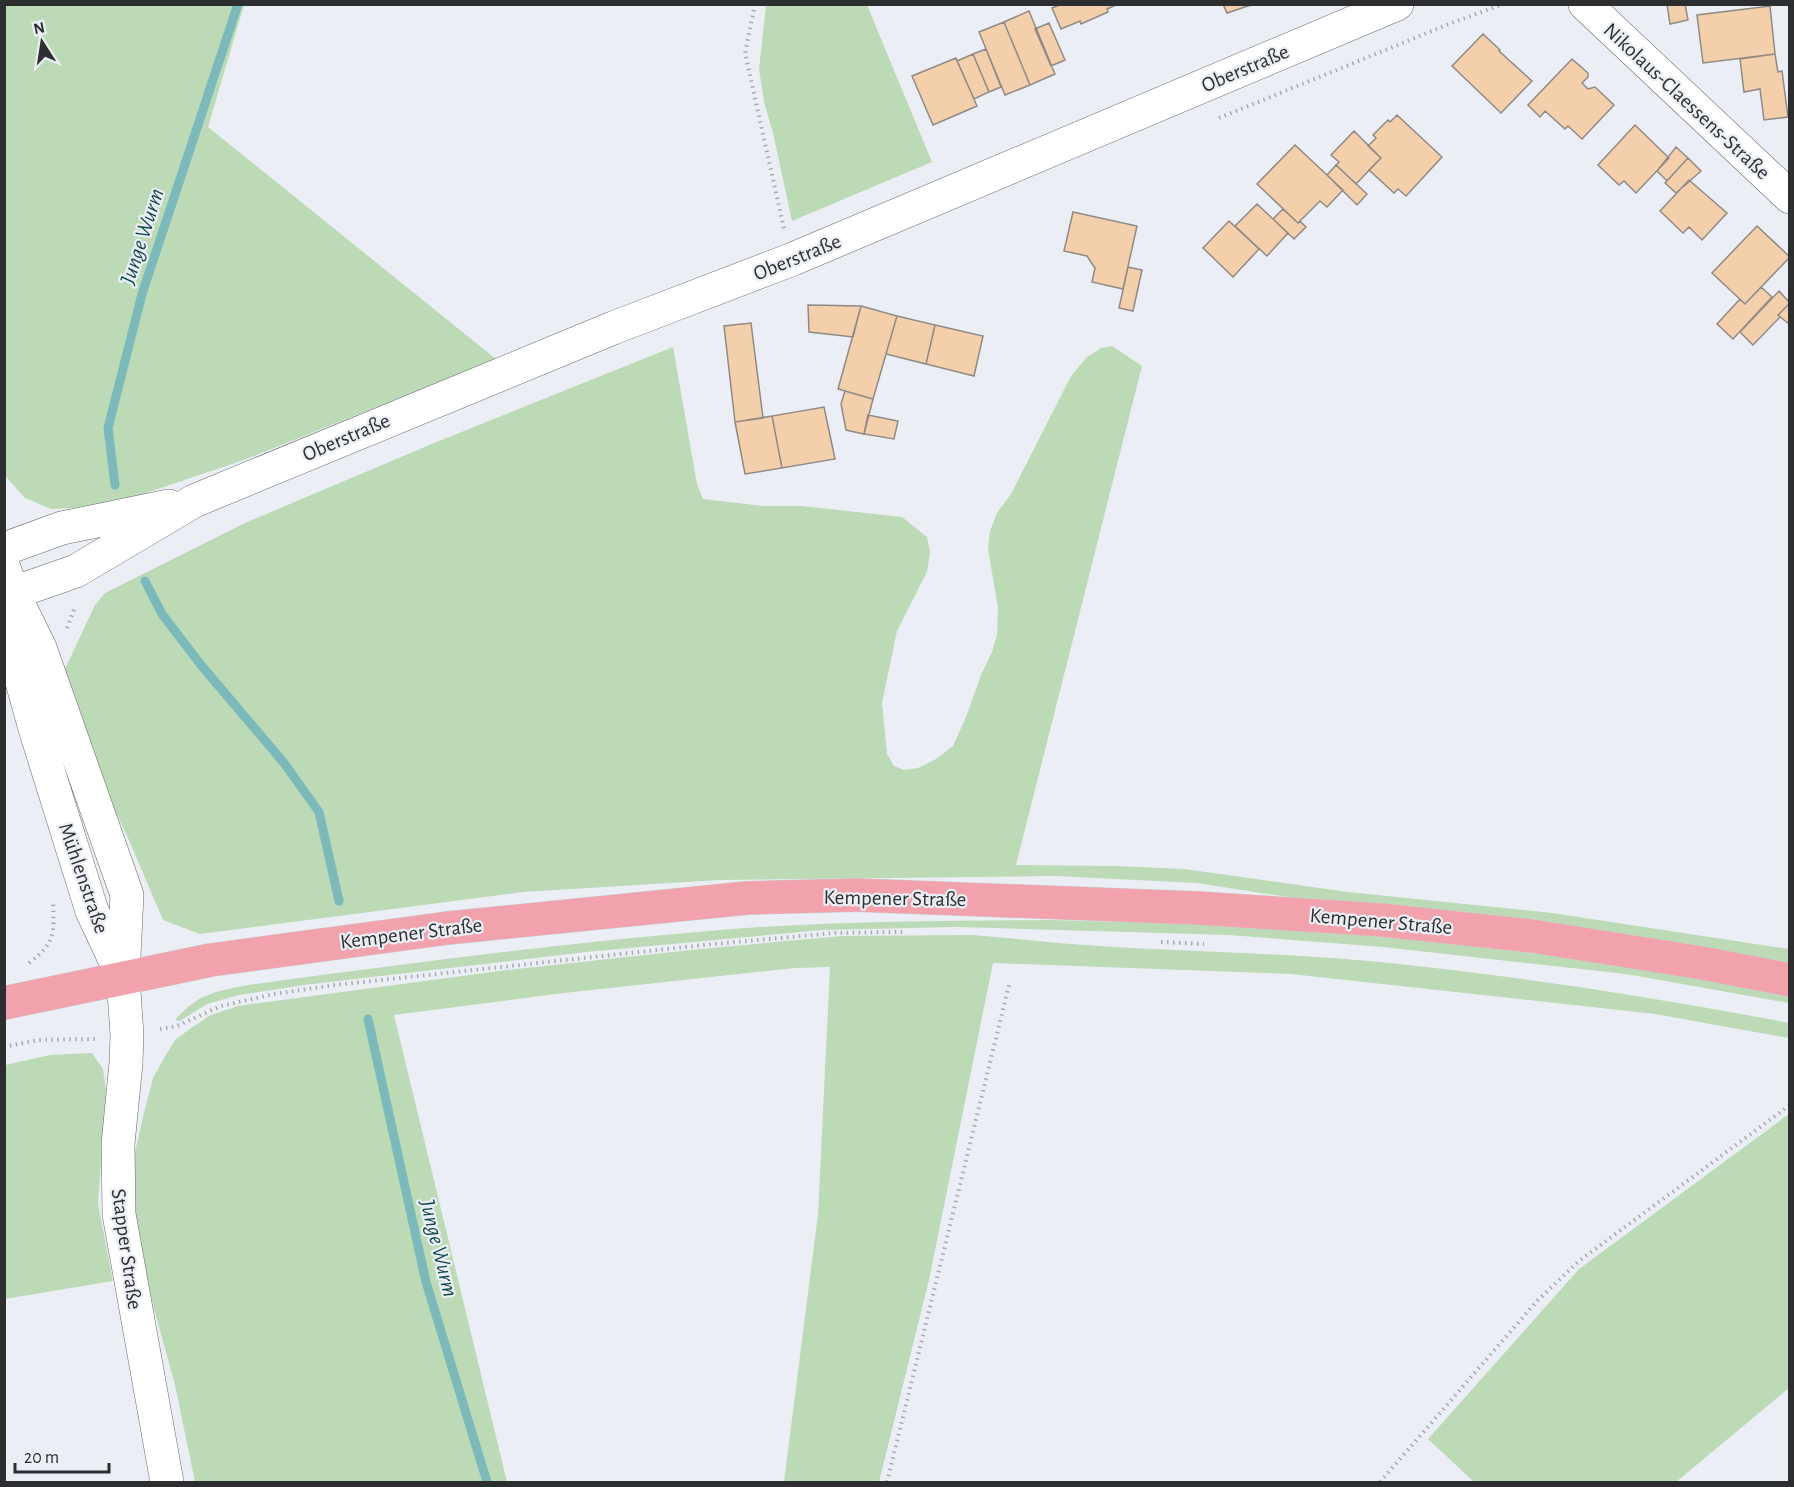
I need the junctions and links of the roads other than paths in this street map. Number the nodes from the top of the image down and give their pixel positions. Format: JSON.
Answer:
{"nodes":[{"id":1,"x":1397,"y":4,"type":"edge"},
{"id":2,"x":1585,"y":4,"type":"edge"},
{"id":3,"x":1790,"y":197,"type":"edge"},
{"id":4,"x":194,"y":501,"type":"junction"},
{"id":5,"x":4,"y":549,"type":"edge"},
{"id":6,"x":9,"y":580,"type":"edge"},
{"id":7,"x":123,"y":977,"type":"junction"},
{"id":8,"x":1790,"y":980,"type":"edge"},
{"id":9,"x":16,"y":1001,"type":"edge"},
{"id":10,"x":167,"y":1482,"type":"edge"}],
"edges":[{"from":1,"to":4,"type":"street","name":"Oberstraße"},
{"from":2,"to":3,"type":"street","name":"Nikolaus-Claessens-Straße"},
{"from":4,"to":5,"type":"street","name":"Oberstraße"},
{"from":4,"to":6,"type":"street","name":"Oberstraße"},
{"from":6,"to":7,"type":"street","name":"Mühlenstraße"},
{"from":7,"to":8,"type":"main road","name":"Kempener Straße"},
{"from":7,"to":9,"type":"main road","name":"Kempener Straße"},
{"from":7,"to":10,"type":"street","name":"Stapper Straße"}]}
